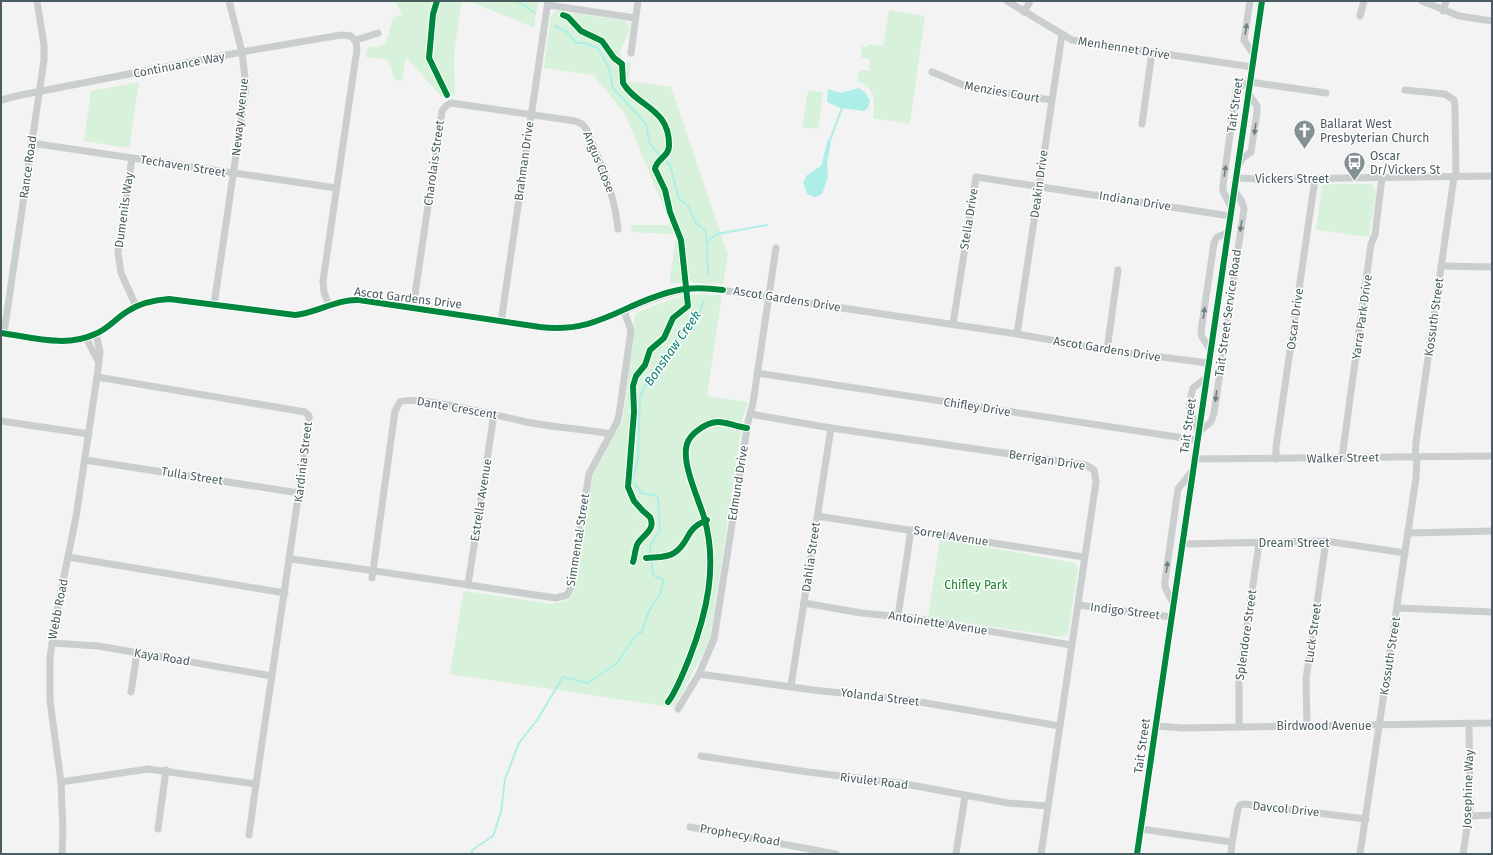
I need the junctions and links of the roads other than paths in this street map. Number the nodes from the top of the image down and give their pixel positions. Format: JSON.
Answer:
{"nodes":[{"id":1,"x":37,"y":1,"type":"edge"},
{"id":2,"x":229,"y":1,"type":"edge"},
{"id":3,"x":638,"y":1,"type":"edge"},
{"id":4,"x":1007,"y":1,"type":"edge"},
{"id":5,"x":1030,"y":1,"type":"edge"},
{"id":6,"x":1250,"y":1,"type":"edge"},
{"id":7,"x":1262,"y":1,"type":"edge"},
{"id":8,"x":1364,"y":1,"type":"edge"},
{"id":9,"x":1422,"y":1,"type":"edge"},
{"id":10,"x":1446,"y":1,"type":"edge"},
{"id":11,"x":548,"y":3,"type":"edge"},
{"id":12,"x":1443,"y":10,"type":"junction"},
{"id":13,"x":1024,"y":12,"type":"junction"},
{"id":14,"x":1360,"y":16,"type":"dead end"},
{"id":15,"x":636,"y":18,"type":"junction"},
{"id":16,"x":1492,"y":21,"type":"edge"},
{"id":17,"x":378,"y":33,"type":"dead end"},
{"id":18,"x":1062,"y":34,"type":"junction"},
{"id":19,"x":356,"y":40,"type":"junction"},
{"id":20,"x":242,"y":52,"type":"junction"},
{"id":21,"x":1152,"y":52,"type":"junction"},
{"id":22,"x":631,"y":53,"type":"dead end"},
{"id":23,"x":1254,"y":55,"type":"junction"},
{"id":24,"x":1252,"y":67,"type":"junction"},
{"id":25,"x":932,"y":72,"type":"dead end"},
{"id":26,"x":1250,"y":82,"type":"junction"},
{"id":27,"x":1405,"y":90,"type":"dead end"},
{"id":28,"x":39,"y":91,"type":"junction"},
{"id":29,"x":1248,"y":93,"type":"junction"},
{"id":30,"x":1326,"y":93,"type":"dead end"},
{"id":31,"x":1,"y":100,"type":"edge"},
{"id":32,"x":1051,"y":100,"type":"junction"},
{"id":33,"x":531,"y":114,"type":"junction"},
{"id":34,"x":1142,"y":124,"type":"dead end"},
{"id":35,"x":31,"y":143,"type":"junction"},
{"id":36,"x":132,"y":158,"type":"junction"},
{"id":37,"x":1237,"y":168,"type":"junction"},
{"id":38,"x":234,"y":174,"type":"junction"},
{"id":39,"x":1492,"y":176,"type":"edge"},
{"id":40,"x":1382,"y":177,"type":"junction"},
{"id":41,"x":1455,"y":177,"type":"junction"},
{"id":42,"x":1236,"y":178,"type":"junction"},
{"id":43,"x":1315,"y":179,"type":"junction"},
{"id":44,"x":1039,"y":186,"type":"junction"},
{"id":45,"x":336,"y":188,"type":"junction"},
{"id":46,"x":1234,"y":190,"type":"junction"},
{"id":47,"x":1232,"y":207,"type":"junction"},
{"id":48,"x":1230,"y":216,"type":"junction"},
{"id":49,"x":618,"y":229,"type":"dead end"},
{"id":50,"x":1228,"y":233,"type":"junction"},
{"id":51,"x":776,"y":248,"type":"dead end"},
{"id":52,"x":1441,"y":266,"type":"junction"},
{"id":53,"x":1492,"y":267,"type":"edge"},
{"id":54,"x":1118,"y":270,"type":"dead end"},
{"id":55,"x":768,"y":296,"type":"junction"},
{"id":56,"x":214,"y":305,"type":"junction"},
{"id":57,"x":136,"y":306,"type":"junction"},
{"id":58,"x":329,"y":306,"type":"junction"},
{"id":59,"x":413,"y":308,"type":"junction"},
{"id":60,"x":624,"y":311,"type":"junction"},
{"id":61,"x":501,"y":322,"type":"junction"},
{"id":62,"x":953,"y":324,"type":"junction"},
{"id":63,"x":2,"y":333,"type":"edge"},
{"id":64,"x":96,"y":334,"type":"junction"},
{"id":65,"x":1017,"y":334,"type":"junction"},
{"id":66,"x":86,"y":338,"type":"junction"},
{"id":67,"x":1210,"y":349,"type":"junction"},
{"id":68,"x":1107,"y":350,"type":"junction"},
{"id":69,"x":1208,"y":363,"type":"junction"},
{"id":70,"x":98,"y":366,"type":"junction"},
{"id":71,"x":757,"y":373,"type":"junction"},
{"id":72,"x":97,"y":378,"type":"junction"},
{"id":73,"x":1206,"y":378,"type":"junction"},
{"id":74,"x":494,"y":414,"type":"junction"},
{"id":75,"x":750,"y":414,"type":"junction"},
{"id":76,"x":1,"y":421,"type":"edge"},
{"id":77,"x":831,"y":428,"type":"junction"},
{"id":78,"x":1198,"y":431,"type":"junction"},
{"id":79,"x":89,"y":434,"type":"junction"},
{"id":80,"x":611,"y":434,"type":"junction"},
{"id":81,"x":1197,"y":440,"type":"junction"},
{"id":82,"x":1492,"y":456,"type":"edge"},
{"id":83,"x":1342,"y":458,"type":"junction"},
{"id":84,"x":1416,"y":458,"type":"junction"},
{"id":85,"x":1194,"y":459,"type":"junction"},
{"id":86,"x":1276,"y":459,"type":"junction"},
{"id":87,"x":85,"y":460,"type":"junction"},
{"id":88,"x":1193,"y":471,"type":"junction"},
{"id":89,"x":299,"y":492,"type":"junction"},
{"id":90,"x":817,"y":516,"type":"junction"},
{"id":91,"x":911,"y":530,"type":"junction"},
{"id":92,"x":1492,"y":531,"type":"edge"},
{"id":93,"x":1408,"y":533,"type":"junction"},
{"id":94,"x":1326,"y":541,"type":"junction"},
{"id":95,"x":1259,"y":543,"type":"junction"},
{"id":96,"x":1182,"y":544,"type":"junction"},
{"id":97,"x":1405,"y":553,"type":"junction"},
{"id":98,"x":1084,"y":557,"type":"junction"},
{"id":99,"x":68,"y":558,"type":"junction"},
{"id":100,"x":290,"y":559,"type":"junction"},
{"id":101,"x":373,"y":569,"type":"junction"},
{"id":102,"x":372,"y":578,"type":"dead end"},
{"id":103,"x":468,"y":585,"type":"junction"},
{"id":104,"x":285,"y":593,"type":"junction"},
{"id":105,"x":804,"y":603,"type":"junction"},
{"id":106,"x":1173,"y":603,"type":"junction"},
{"id":107,"x":1078,"y":605,"type":"junction"},
{"id":108,"x":1397,"y":608,"type":"junction"},
{"id":109,"x":1492,"y":612,"type":"edge"},
{"id":110,"x":898,"y":616,"type":"junction"},
{"id":111,"x":1171,"y":617,"type":"junction"},
{"id":112,"x":52,"y":643,"type":"junction"},
{"id":113,"x":1071,"y":645,"type":"junction"},
{"id":114,"x":137,"y":653,"type":"junction"},
{"id":115,"x":699,"y":674,"type":"junction"},
{"id":116,"x":272,"y":676,"type":"junction"},
{"id":117,"x":791,"y":686,"type":"junction"},
{"id":118,"x":131,"y":692,"type":"dead end"},
{"id":119,"x":678,"y":709,"type":"dead end"},
{"id":120,"x":1468,"y":723,"type":"junction"},
{"id":121,"x":1492,"y":723,"type":"edge"},
{"id":122,"x":1060,"y":726,"type":"junction"},
{"id":123,"x":1156,"y":726,"type":"junction"},
{"id":124,"x":1307,"y":726,"type":"junction"},
{"id":125,"x":1379,"y":726,"type":"junction"},
{"id":126,"x":1239,"y":727,"type":"junction"},
{"id":127,"x":701,"y":756,"type":"dead end"},
{"id":128,"x":166,"y":770,"type":"junction"},
{"id":129,"x":61,"y":782,"type":"junction"},
{"id":130,"x":256,"y":784,"type":"junction"},
{"id":131,"x":965,"y":796,"type":"junction"},
{"id":132,"x":1048,"y":806,"type":"junction"},
{"id":133,"x":1469,"y":816,"type":"junction"},
{"id":134,"x":1492,"y":816,"type":"edge"},
{"id":135,"x":1366,"y":819,"type":"junction"},
{"id":136,"x":690,"y":827,"type":"dead end"},
{"id":137,"x":1141,"y":829,"type":"junction"},
{"id":138,"x":158,"y":830,"type":"dead end"},
{"id":139,"x":249,"y":835,"type":"dead end"},
{"id":140,"x":1232,"y":842,"type":"junction"},
{"id":141,"x":62,"y":854,"type":"edge"},
{"id":142,"x":836,"y":854,"type":"edge"},
{"id":143,"x":956,"y":854,"type":"edge"},
{"id":144,"x":1040,"y":854,"type":"edge"},
{"id":145,"x":1137,"y":854,"type":"edge"},
{"id":146,"x":1231,"y":854,"type":"edge"},
{"id":147,"x":1360,"y":854,"type":"edge"},
{"id":148,"x":1463,"y":854,"type":"edge"}],
"edges":[{"from":1,"to":28,"type":"street","name":"Rance Road"},
{"from":2,"to":20,"type":"street","name":"Neway Avenue"},
{"from":3,"to":15,"type":"street"},
{"from":4,"to":13,"type":"street","name":"Menhennet Drive"},
{"from":5,"to":13,"type":"street"},
{"from":23,"to":6,"type":"street","one_way":true},
{"from":7,"to":23,"type":"street","name":"Tait Street"},
{"from":8,"to":14,"type":"street"},
{"from":9,"to":12,"type":"street"},
{"from":10,"to":12,"type":"street"},
{"from":11,"to":15,"type":"street"},
{"from":11,"to":33,"type":"street","name":"Brahman Drive"},
{"from":12,"to":16,"type":"street"},
{"from":13,"to":18,"type":"street","name":"Menhennet Drive"},
{"from":15,"to":22,"type":"street"},
{"from":17,"to":19,"type":"street","name":"Continuance Way"},
{"from":18,"to":21,"type":"street","name":"Menhennet Drive"},
{"from":18,"to":32,"type":"street","name":"Deakin Drive"},
{"from":19,"to":20,"type":"street","name":"Continuance Way"},
{"from":19,"to":45,"type":"street"},
{"from":20,"to":28,"type":"street","name":"Continuance Way"},
{"from":20,"to":38,"type":"street","name":"Neway Avenue"},
{"from":21,"to":24,"type":"street","name":"Menhennet Drive"},
{"from":21,"to":34,"type":"street"},
{"from":23,"to":24,"type":"street","name":"Tait Street"},
{"from":24,"to":26,"type":"street","name":"Tait Street"},
{"from":25,"to":32,"type":"street","name":"Menzies Court"},
{"from":26,"to":29,"type":"street","name":"Tait Street"},
{"from":26,"to":30,"type":"street"},
{"from":47,"to":26,"type":"street","one_way":true},
{"from":27,"to":41,"type":"street","name":"Kossuth Street"},
{"from":28,"to":31,"type":"street","name":"Continuance Way"},
{"from":28,"to":35,"type":"street","name":"Rance Road"},
{"from":29,"to":37,"type":"street","name":"Tait Street"},
{"from":29,"to":37,"type":"street","one_way":true},
{"from":32,"to":44,"type":"street","name":"Deakin Drive"},
{"from":33,"to":49,"type":"street","name":"Angus Close"},
{"from":33,"to":59,"type":"street","name":"Charolais Street"},
{"from":33,"to":61,"type":"street","name":"Brahman Drive"},
{"from":35,"to":36,"type":"street","name":"Techaven Street"},
{"from":35,"to":63,"type":"street","name":"Rance Road"},
{"from":36,"to":38,"type":"street","name":"Techaven Street"},
{"from":36,"to":57,"type":"street","name":"Dumenils Way"},
{"from":37,"to":42,"type":"street","name":"Tait Street"},
{"from":38,"to":45,"type":"street","name":"Techaven Street"},
{"from":38,"to":56,"type":"street","name":"Neway Avenue"},
{"from":39,"to":41,"type":"street","name":"Vickers Street"},
{"from":40,"to":41,"type":"street","name":"Vickers Street"},
{"from":40,"to":43,"type":"street","name":"Vickers Street"},
{"from":40,"to":83,"type":"street","name":"Yarra Park Drive"},
{"from":41,"to":52,"type":"street","name":"Kossuth Street"},
{"from":42,"to":43,"type":"street","name":"Vickers Street"},
{"from":42,"to":46,"type":"street","name":"Tait Street"},
{"from":43,"to":86,"type":"street","name":"Oscar Drive"},
{"from":44,"to":48,"type":"street","name":"Indiana Drive"},
{"from":44,"to":62,"type":"street","name":"Stella Drive"},
{"from":44,"to":65,"type":"street","name":"Deakin Drive"},
{"from":45,"to":58,"type":"street"},
{"from":46,"to":47,"type":"street","name":"Tait Street"},
{"from":46,"to":78,"type":"street","name":"Tait Street Service Road","one_way":true},
{"from":47,"to":48,"type":"street","name":"Tait Street"},
{"from":48,"to":50,"type":"street","name":"Tait Street"},
{"from":50,"to":67,"type":"street","name":"Tait Street"},
{"from":67,"to":50,"type":"street","name":"Tait Street Service Road","one_way":true},
{"from":51,"to":55,"type":"street","name":"Edmund Drive"},
{"from":52,"to":53,"type":"street"},
{"from":52,"to":84,"type":"street","name":"Kossuth Street"},
{"from":54,"to":68,"type":"street"},
{"from":55,"to":60,"type":"street","name":"Ascot Gardens Drive"},
{"from":55,"to":62,"type":"street","name":"Ascot Gardens Drive"},
{"from":55,"to":71,"type":"street","name":"Edmund Drive"},
{"from":56,"to":57,"type":"street","name":"Ascot Gardens Drive"},
{"from":56,"to":58,"type":"street","name":"Ascot Gardens Drive"},
{"from":57,"to":64,"type":"street","name":"Ascot Gardens Drive"},
{"from":58,"to":59,"type":"street","name":"Ascot Gardens Drive"},
{"from":59,"to":61,"type":"street","name":"Ascot Gardens Drive"},
{"from":60,"to":61,"type":"street","name":"Ascot Gardens Drive"},
{"from":60,"to":80,"type":"street","name":"Simmental Street"},
{"from":62,"to":65,"type":"street","name":"Ascot Gardens Drive"},
{"from":63,"to":66,"type":"street"},
{"from":64,"to":66,"type":"street"},
{"from":64,"to":70,"type":"street","name":"Webb Road"},
{"from":65,"to":68,"type":"street","name":"Ascot Gardens Drive"},
{"from":66,"to":70,"type":"street","name":"Webb Road"},
{"from":67,"to":69,"type":"street","name":"Tait Street"},
{"from":68,"to":69,"type":"street","name":"Ascot Gardens Drive"},
{"from":69,"to":73,"type":"street","name":"Tait Street"},
{"from":70,"to":72,"type":"street","name":"Webb Road"},
{"from":71,"to":75,"type":"street","name":"Edmund Drive"},
{"from":71,"to":81,"type":"street","name":"Chifley Drive"},
{"from":72,"to":79,"type":"street","name":"Webb Road"},
{"from":72,"to":89,"type":"street","name":"Kardinia Street"},
{"from":73,"to":78,"type":"street","name":"Tait Street"},
{"from":73,"to":78,"type":"street","name":"Tait Street Service Road"},
{"from":74,"to":80,"type":"street","name":"Dante Crescent"},
{"from":74,"to":101,"type":"street","name":"Dante Crescent"},
{"from":74,"to":103,"type":"street","name":"Estrella Avenue"},
{"from":75,"to":77,"type":"street","name":"Berrigan Drive"},
{"from":75,"to":115,"type":"street","name":"Edmund Drive"},
{"from":76,"to":79,"type":"street"},
{"from":77,"to":90,"type":"street","name":"Dahlia Street"},
{"from":77,"to":98,"type":"street","name":"Berrigan Drive"},
{"from":78,"to":81,"type":"street","name":"Tait Street"},
{"from":79,"to":87,"type":"street","name":"Webb Road"},
{"from":80,"to":103,"type":"street","name":"Simmental Street"},
{"from":81,"to":85,"type":"street","name":"Tait Street"},
{"from":82,"to":84,"type":"street","name":"Walker Street"},
{"from":83,"to":84,"type":"street","name":"Walker Street"},
{"from":83,"to":86,"type":"street","name":"Walker Street"},
{"from":84,"to":93,"type":"street","name":"Kossuth Street"},
{"from":85,"to":86,"type":"street","name":"Walker Street"},
{"from":85,"to":88,"type":"street","name":"Tait Street"},
{"from":87,"to":89,"type":"street","name":"Tulla Street"},
{"from":87,"to":99,"type":"street","name":"Webb Road"},
{"from":88,"to":96,"type":"street","name":"Tait Street"},
{"from":106,"to":88,"type":"street","one_way":true},
{"from":89,"to":100,"type":"street","name":"Kardinia Street"},
{"from":90,"to":91,"type":"street","name":"Sorrel Avenue"},
{"from":90,"to":105,"type":"street","name":"Dahlia Street"},
{"from":91,"to":98,"type":"street","name":"Sorrel Avenue"},
{"from":91,"to":110,"type":"street"},
{"from":92,"to":93,"type":"street"},
{"from":93,"to":97,"type":"street","name":"Kossuth Street"},
{"from":94,"to":95,"type":"street","name":"Dream Street"},
{"from":94,"to":97,"type":"street","name":"Dream Street"},
{"from":94,"to":124,"type":"street","name":"Luck Street"},
{"from":95,"to":96,"type":"street","name":"Dream Street"},
{"from":95,"to":126,"type":"street","name":"Splendore Street"},
{"from":96,"to":106,"type":"street","name":"Tait Street"},
{"from":97,"to":108,"type":"street","name":"Kossuth Street"},
{"from":98,"to":107,"type":"street","name":"Berrigan Drive"},
{"from":99,"to":104,"type":"street"},
{"from":99,"to":112,"type":"street","name":"Webb Road"},
{"from":100,"to":101,"type":"street","name":"Simmental Street"},
{"from":100,"to":104,"type":"street","name":"Kardinia Street"},
{"from":101,"to":102,"type":"street"},
{"from":101,"to":103,"type":"street","name":"Simmental Street"},
{"from":104,"to":116,"type":"street","name":"Kardinia Street"},
{"from":105,"to":110,"type":"street","name":"Antoinette Avenue"},
{"from":105,"to":117,"type":"street","name":"Dahlia Street"},
{"from":106,"to":111,"type":"street","name":"Tait Street"},
{"from":107,"to":111,"type":"street","name":"Indigo Street"},
{"from":107,"to":113,"type":"street","name":"Berrigan Drive"},
{"from":108,"to":109,"type":"street"},
{"from":108,"to":125,"type":"street","name":"Kossuth Street"},
{"from":110,"to":113,"type":"street","name":"Antoinette Avenue"},
{"from":111,"to":123,"type":"street","name":"Tait Street"},
{"from":112,"to":114,"type":"street","name":"Kaya Road"},
{"from":112,"to":129,"type":"street","name":"Webb Road"},
{"from":113,"to":122,"type":"street","name":"Berrigan Drive"},
{"from":114,"to":116,"type":"street","name":"Kaya Road"},
{"from":114,"to":118,"type":"street"},
{"from":115,"to":117,"type":"street","name":"Yolanda Street"},
{"from":115,"to":119,"type":"street","name":"Edmund Drive"},
{"from":116,"to":130,"type":"street","name":"Kardinia Street"},
{"from":117,"to":122,"type":"street","name":"Yolanda Street"},
{"from":120,"to":121,"type":"street","name":"Birdwood Avenue"},
{"from":120,"to":125,"type":"street","name":"Birdwood Avenue"},
{"from":120,"to":133,"type":"street","name":"Josephine Way"},
{"from":122,"to":132,"type":"street","name":"Berrigan Drive"},
{"from":123,"to":126,"type":"street","name":"Birdwood Avenue"},
{"from":123,"to":137,"type":"street","name":"Tait Street"},
{"from":124,"to":125,"type":"street","name":"Birdwood Avenue"},
{"from":124,"to":126,"type":"street","name":"Birdwood Avenue"},
{"from":125,"to":135,"type":"street","name":"Kossuth Street"},
{"from":127,"to":131,"type":"street","name":"Rivulet Road"},
{"from":128,"to":129,"type":"street"},
{"from":128,"to":130,"type":"street"},
{"from":128,"to":138,"type":"street"},
{"from":129,"to":141,"type":"street","name":"Webb Road"},
{"from":130,"to":139,"type":"street","name":"Kardinia Street"},
{"from":131,"to":132,"type":"street","name":"Rivulet Road"},
{"from":131,"to":143,"type":"street"},
{"from":132,"to":144,"type":"street","name":"Berrigan Drive"},
{"from":133,"to":134,"type":"street"},
{"from":133,"to":148,"type":"street","name":"Josephine Way"},
{"from":135,"to":140,"type":"street","name":"Davcol Drive"},
{"from":135,"to":147,"type":"street","name":"Kossuth Street"},
{"from":136,"to":142,"type":"street","name":"Prophecy Road"},
{"from":137,"to":140,"type":"street"},
{"from":137,"to":145,"type":"street","name":"Tait Street"},
{"from":140,"to":146,"type":"street"}]}
